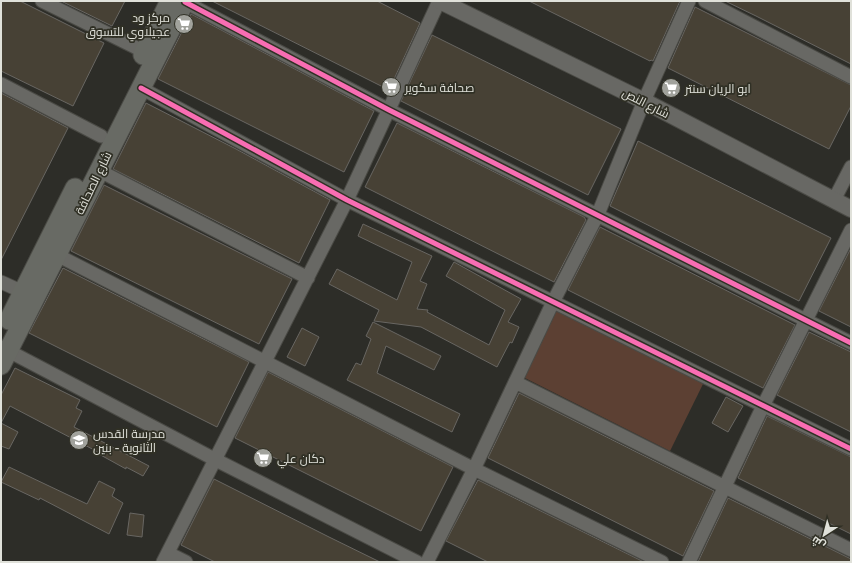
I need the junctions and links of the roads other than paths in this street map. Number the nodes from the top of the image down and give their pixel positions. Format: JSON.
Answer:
{"nodes":[{"id":1,"x":42,"y":1,"type":"edge"},
{"id":2,"x":180,"y":1,"type":"edge"},
{"id":3,"x":439,"y":1,"type":"edge"},
{"id":4,"x":689,"y":1,"type":"edge"},
{"id":5,"x":706,"y":1,"type":"edge"},
{"id":6,"x":145,"y":52,"type":"junction"},
{"id":7,"x":851,"y":77,"type":"edge"},
{"id":8,"x":1,"y":84,"type":"edge"},
{"id":9,"x":141,"y":88,"type":"junction"},
{"id":10,"x":644,"y":101,"type":"junction"},
{"id":11,"x":389,"y":110,"type":"junction"},
{"id":12,"x":102,"y":136,"type":"junction"},
{"id":13,"x":851,"y":167,"type":"edge"},
{"id":14,"x":98,"y":170,"type":"junction"},
{"id":15,"x":347,"y":200,"type":"junction"},
{"id":16,"x":834,"y":200,"type":"junction"},
{"id":17,"x":851,"y":209,"type":"edge"},
{"id":18,"x":598,"y":214,"type":"junction"},
{"id":19,"x":851,"y":230,"type":"edge"},
{"id":20,"x":57,"y":255,"type":"junction"},
{"id":21,"x":308,"y":278,"type":"junction"},
{"id":22,"x":1,"y":282,"type":"edge"},
{"id":23,"x":23,"y":292,"type":"junction"},
{"id":24,"x":553,"y":302,"type":"junction"},
{"id":25,"x":806,"y":320,"type":"junction"},
{"id":26,"x":851,"y":343,"type":"edge"},
{"id":27,"x":3,"y":350,"type":"edge"},
{"id":28,"x":265,"y":362,"type":"junction"},
{"id":29,"x":515,"y":382,"type":"junction"},
{"id":30,"x":763,"y":406,"type":"junction"},
{"id":31,"x":851,"y":449,"type":"edge"},
{"id":32,"x":216,"y":460,"type":"junction"},
{"id":33,"x":474,"y":469,"type":"junction"},
{"id":34,"x":724,"y":487,"type":"junction"},
{"id":35,"x":851,"y":550,"type":"edge"},
{"id":36,"x":165,"y":557,"type":"edge"},
{"id":37,"x":411,"y":561,"type":"edge"},
{"id":38,"x":186,"y":562,"type":"edge"},
{"id":39,"x":427,"y":562,"type":"edge"},
{"id":40,"x":662,"y":562,"type":"edge"},
{"id":41,"x":689,"y":562,"type":"edge"}],
"edges":[{"from":1,"to":6,"type":"street"},
{"from":2,"to":6,"type":"main road","name":"شارع الصحافة"},
{"from":2,"to":9,"type":"main road","name":"شارع الصحافة"},
{"from":2,"to":11,"type":"street"},
{"from":3,"to":10,"type":"street","name":"شارع النص"},
{"from":3,"to":11,"type":"street"},
{"from":4,"to":10,"type":"street"},
{"from":5,"to":7,"type":"street"},
{"from":6,"to":12,"type":"main road","name":"شارع الصحافة"},
{"from":8,"to":12,"type":"street"},
{"from":9,"to":14,"type":"main road","name":"شارع الصحافة"},
{"from":9,"to":15,"type":"street"},
{"from":10,"to":16,"type":"street","name":"شارع النص"},
{"from":10,"to":18,"type":"street"},
{"from":11,"to":15,"type":"street"},
{"from":11,"to":18,"type":"street"},
{"from":12,"to":23,"type":"main road","name":"شارع الصحافة"},
{"from":13,"to":16,"type":"street"},
{"from":14,"to":20,"type":"main road","name":"شارع الصحافة"},
{"from":14,"to":21,"type":"street"},
{"from":15,"to":21,"type":"street"},
{"from":15,"to":24,"type":"street"},
{"from":16,"to":17,"type":"street","name":"شارع النص"},
{"from":18,"to":24,"type":"street"},
{"from":18,"to":25,"type":"street"},
{"from":19,"to":25,"type":"street"},
{"from":20,"to":27,"type":"main road","name":"شارع الصحافة"},
{"from":20,"to":28,"type":"street"},
{"from":21,"to":28,"type":"street"},
{"from":22,"to":23,"type":"street"},
{"from":23,"to":27,"type":"main road","name":"شارع الصحافة"},
{"from":24,"to":29,"type":"street"},
{"from":24,"to":30,"type":"street"},
{"from":25,"to":26,"type":"street"},
{"from":25,"to":30,"type":"street"},
{"from":27,"to":32,"type":"street"},
{"from":28,"to":32,"type":"street"},
{"from":28,"to":33,"type":"street"},
{"from":29,"to":33,"type":"street"},
{"from":29,"to":34,"type":"street"},
{"from":30,"to":31,"type":"street"},
{"from":30,"to":34,"type":"street"},
{"from":32,"to":36,"type":"street"},
{"from":32,"to":37,"type":"street"},
{"from":33,"to":39,"type":"street"},
{"from":33,"to":40,"type":"street"},
{"from":34,"to":35,"type":"street"},
{"from":34,"to":41,"type":"street"},
{"from":36,"to":38,"type":"street"}]}
